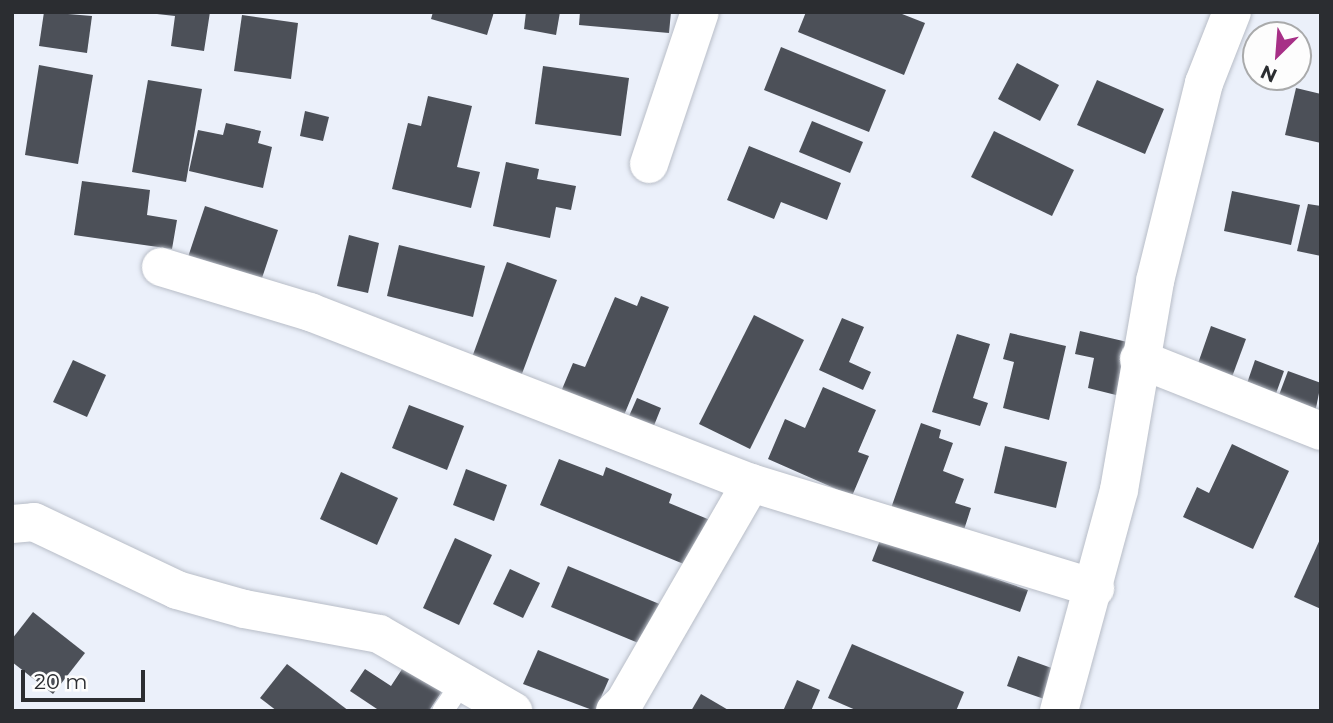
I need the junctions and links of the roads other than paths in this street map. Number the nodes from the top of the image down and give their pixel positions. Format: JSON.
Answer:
{"nodes":[{"id":1,"x":700,"y":12,"type":"edge"},
{"id":2,"x":1232,"y":12,"type":"edge"},
{"id":3,"x":649,"y":164,"type":"dead end"},
{"id":4,"x":161,"y":267,"type":"dead end"},
{"id":5,"x":1139,"y":359,"type":"junction"},
{"id":6,"x":1321,"y":431,"type":"edge"},
{"id":7,"x":751,"y":483,"type":"junction"},
{"id":8,"x":12,"y":524,"type":"edge"},
{"id":9,"x":1095,"y":588,"type":"junction"},
{"id":10,"x":452,"y":697,"type":"edge"},
{"id":11,"x":513,"y":711,"type":"edge"},
{"id":12,"x":615,"y":711,"type":"edge"},
{"id":13,"x":1059,"y":711,"type":"edge"}],
"edges":[{"from":1,"to":3,"type":"street"},
{"from":2,"to":5,"type":"street"},
{"from":4,"to":7,"type":"street"},
{"from":5,"to":6,"type":"street"},
{"from":5,"to":9,"type":"street"},
{"from":7,"to":9,"type":"street"},
{"from":7,"to":12,"type":"street"},
{"from":8,"to":10,"type":"street"},
{"from":9,"to":13,"type":"street"},
{"from":10,"to":11,"type":"street"}]}
